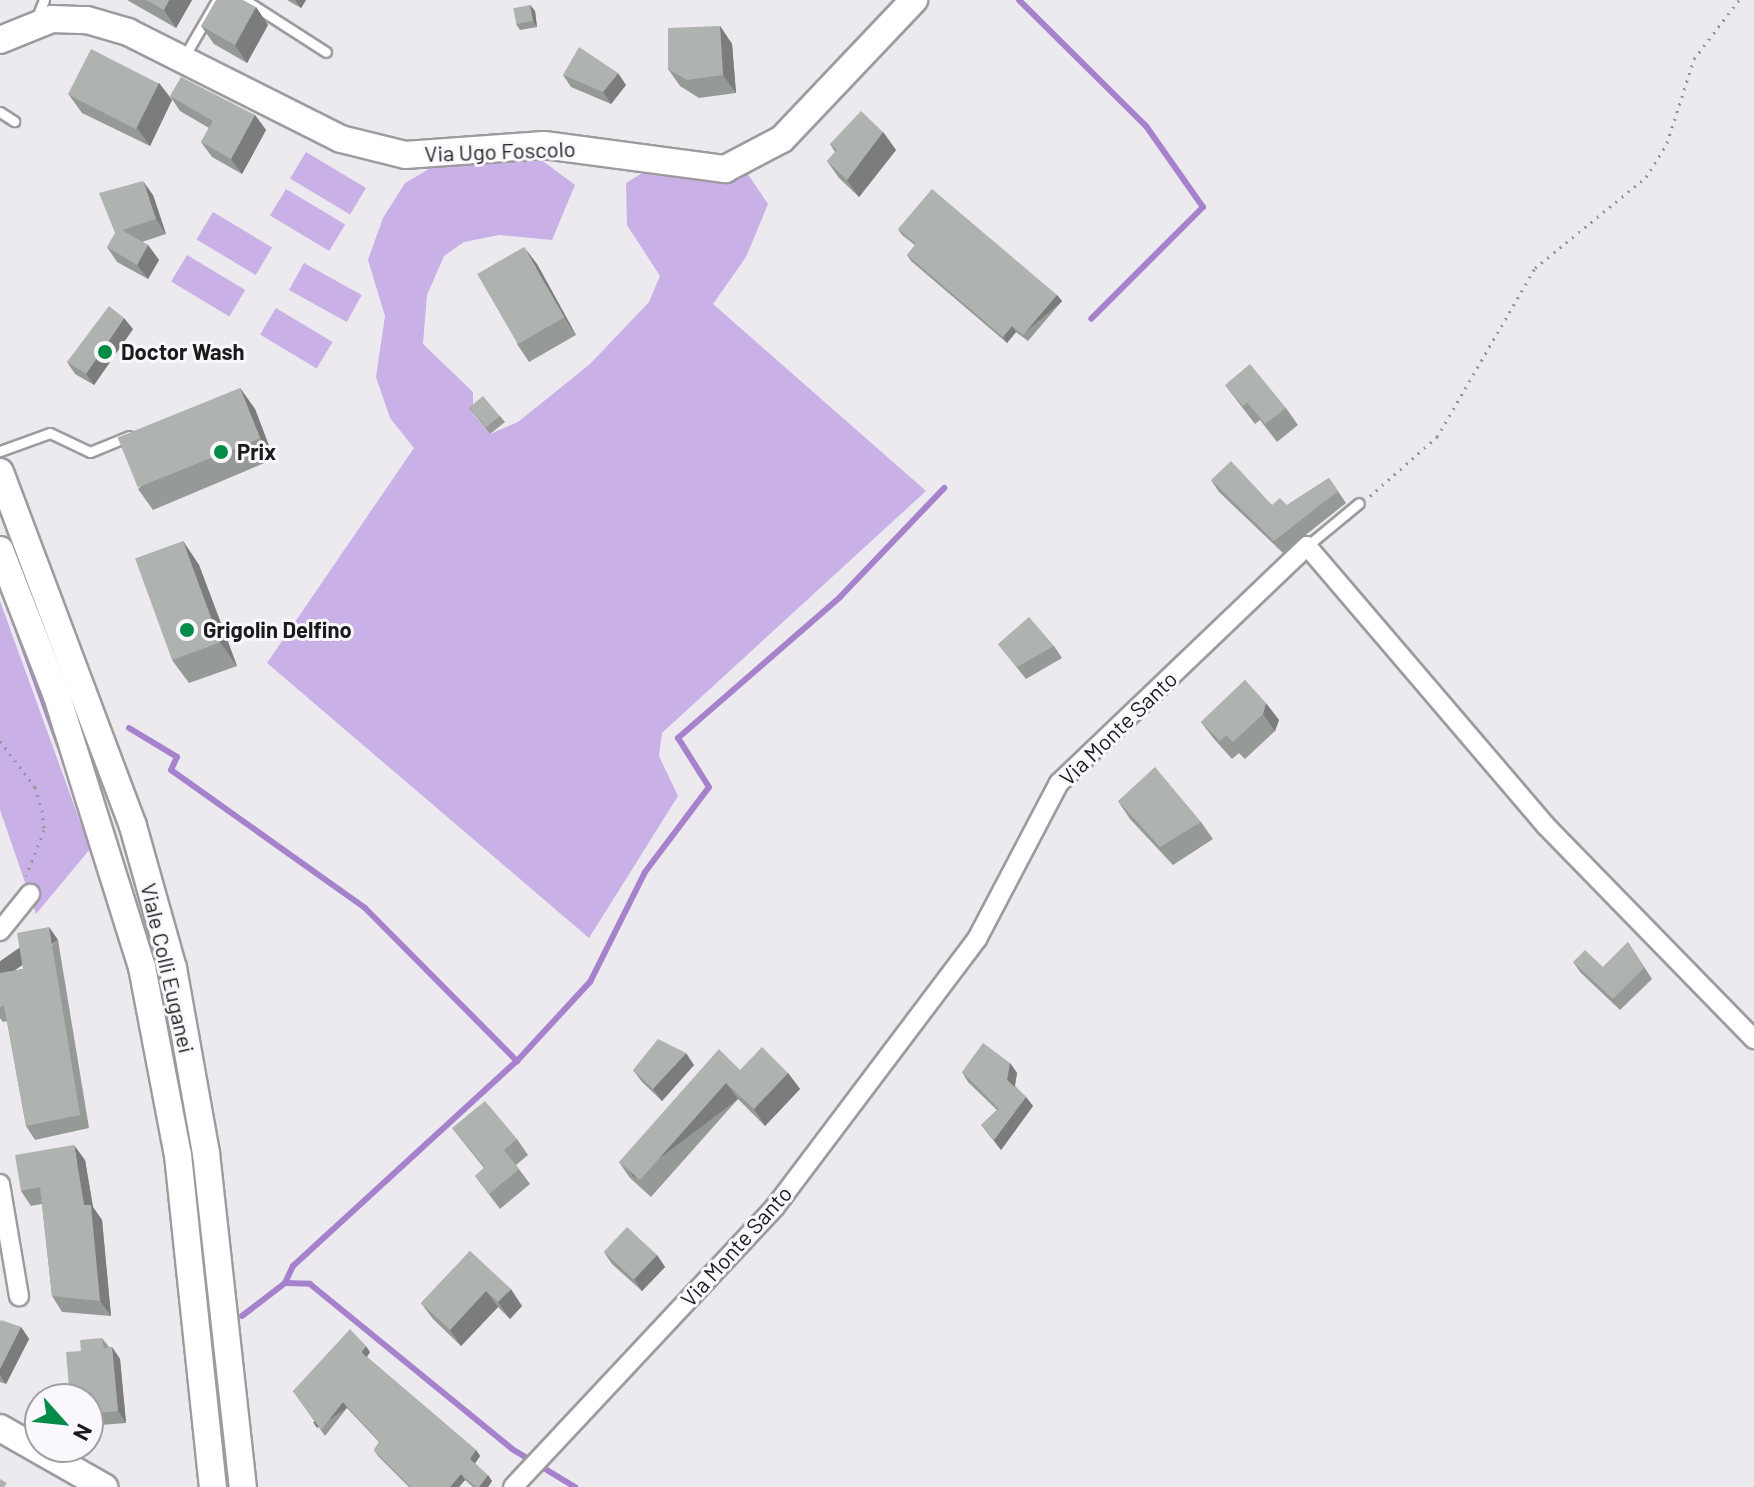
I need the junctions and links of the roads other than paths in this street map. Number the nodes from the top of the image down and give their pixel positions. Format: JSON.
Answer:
{"nodes":[{"id":1,"x":44,"y":0,"type":"edge"},
{"id":2,"x":217,"y":0,"type":"edge"},
{"id":3,"x":245,"y":0,"type":"edge"},
{"id":4,"x":914,"y":0,"type":"edge"},
{"id":5,"x":36,"y":25,"type":"junction"},
{"id":6,"x":0,"y":40,"type":"edge"},
{"id":7,"x":326,"y":52,"type":"dead end"},
{"id":8,"x":183,"y":60,"type":"junction"},
{"id":9,"x":0,"y":112,"type":"edge"},
{"id":10,"x":14,"y":121,"type":"dead end"},
{"id":11,"x":149,"y":429,"type":"edge"},
{"id":12,"x":0,"y":451,"type":"edge"},
{"id":13,"x":0,"y":472,"type":"edge"},
{"id":14,"x":1359,"y":503,"type":"road end"},
{"id":15,"x":1307,"y":546,"type":"junction"},
{"id":16,"x":0,"y":550,"type":"edge"},
{"id":17,"x":24,"y":890,"type":"road end"},
{"id":18,"x":0,"y":931,"type":"edge"},
{"id":19,"x":1754,"y":1039,"type":"edge"},
{"id":20,"x":0,"y":1184,"type":"edge"},
{"id":21,"x":19,"y":1296,"type":"dead end"},
{"id":22,"x":0,"y":1428,"type":"edge"},
{"id":23,"x":104,"y":1486,"type":"edge"},
{"id":24,"x":213,"y":1487,"type":"edge"},
{"id":25,"x":226,"y":1487,"type":"edge"},
{"id":26,"x":240,"y":1487,"type":"edge"},
{"id":27,"x":513,"y":1487,"type":"edge"}],
"edges":[{"from":1,"to":5,"type":"lane"},
{"from":2,"to":8,"type":"lane"},
{"from":3,"to":7,"type":"lane"},
{"from":4,"to":8,"type":"main road","name":"Via Ugo Foscolo"},
{"from":5,"to":6,"type":"main road","name":"Via Ugo Foscolo"},
{"from":5,"to":8,"type":"main road","name":"Via Ugo Foscolo"},
{"from":9,"to":10,"type":"lane"},
{"from":11,"to":12,"type":"lane"},
{"from":13,"to":26,"type":"main road","name":"Viale Colli Euganei"},
{"from":14,"to":15,"type":"lane"},
{"from":15,"to":19,"type":"street"},
{"from":15,"to":27,"type":"street","name":"Via Monte Santo"},
{"from":16,"to":24,"type":"main road","name":"Viale Colli Euganei"},
{"from":17,"to":18,"type":"street"},
{"from":20,"to":21,"type":"street"},
{"from":22,"to":23,"type":"main road"},
{"from":25,"to":26,"type":"main road"}]}
